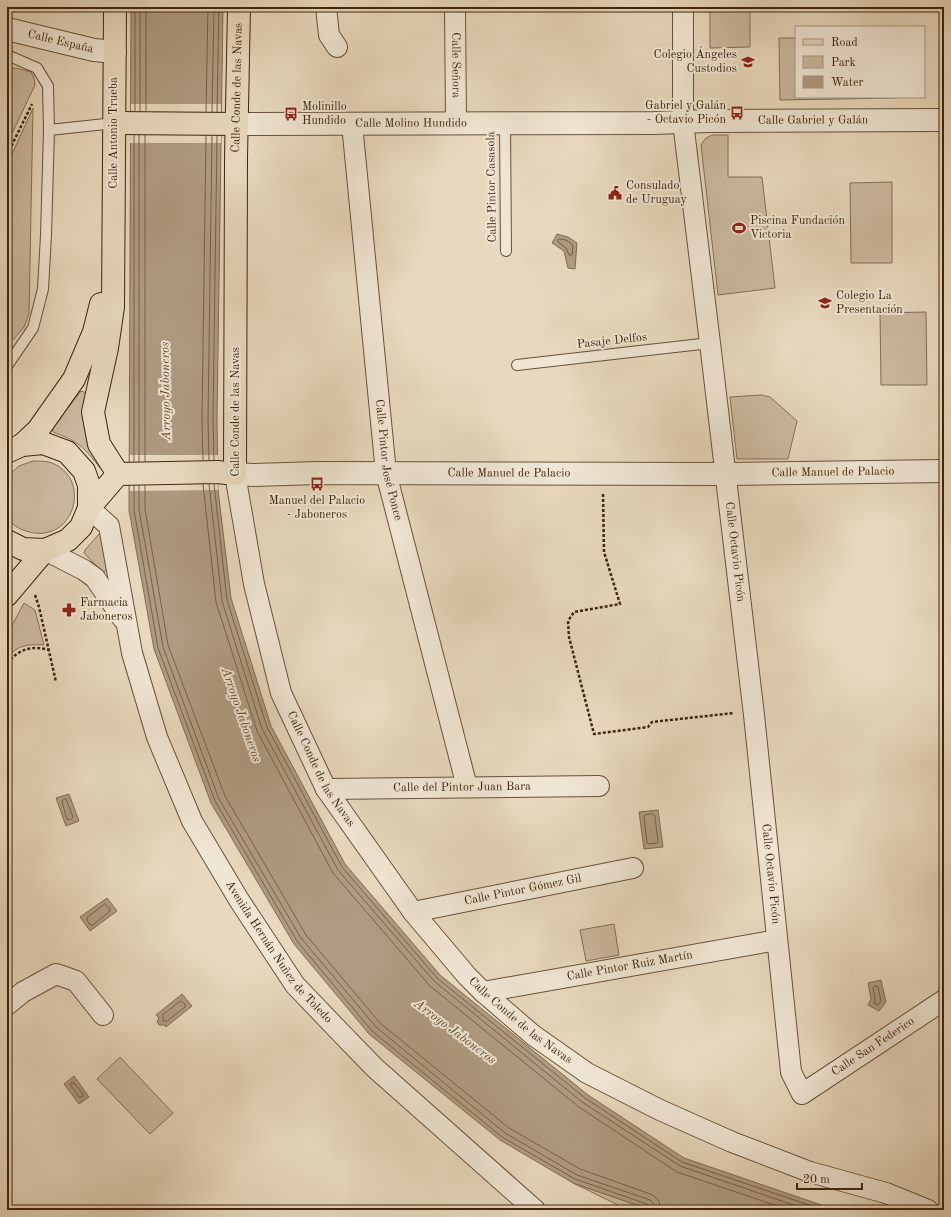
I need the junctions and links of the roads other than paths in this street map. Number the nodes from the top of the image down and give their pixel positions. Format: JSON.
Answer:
{"nodes":[{"id":1,"x":115,"y":7,"type":"edge"},
{"id":2,"x":239,"y":7,"type":"edge"},
{"id":3,"x":326,"y":7,"type":"edge"},
{"id":4,"x":455,"y":7,"type":"edge"},
{"id":5,"x":683,"y":7,"type":"edge"},
{"id":6,"x":7,"y":29,"type":"edge"},
{"id":7,"x":337,"y":47,"type":"dead end"},
{"id":8,"x":115,"y":52,"type":"junction"},
{"id":9,"x":7,"y":55,"type":"edge"},
{"id":10,"x":944,"y":120,"type":"edge"},
{"id":11,"x":683,"y":122,"type":"junction"},
{"id":12,"x":123,"y":123,"type":"junction"},
{"id":13,"x":229,"y":124,"type":"junction"},
{"id":14,"x":352,"y":124,"type":"junction"},
{"id":15,"x":456,"y":124,"type":"junction"},
{"id":16,"x":505,"y":124,"type":"junction"},
{"id":17,"x":49,"y":130,"type":"junction"},
{"id":18,"x":506,"y":251,"type":"dead end"},
{"id":19,"x":113,"y":258,"type":"junction"},
{"id":20,"x":710,"y":343,"type":"junction"},
{"id":21,"x":517,"y":365,"type":"dead end"},
{"id":22,"x":7,"y":366,"type":"edge"},
{"id":23,"x":14,"y":448,"type":"edge"},
{"id":24,"x":944,"y":471,"type":"edge"},
{"id":25,"x":124,"y":473,"type":"junction"},
{"id":26,"x":226,"y":473,"type":"junction"},
{"id":27,"x":386,"y":473,"type":"junction"},
{"id":28,"x":726,"y":474,"type":"junction"},
{"id":29,"x":89,"y":508,"type":"junction"},
{"id":30,"x":7,"y":541,"type":"edge"},
{"id":31,"x":45,"y":550,"type":"junction"},
{"id":32,"x":7,"y":595,"type":"edge"},
{"id":33,"x":127,"y":624,"type":"junction"},
{"id":34,"x":599,"y":786,"type":"dead end"},
{"id":35,"x":467,"y":787,"type":"junction"},
{"id":36,"x":326,"y":789,"type":"junction"},
{"id":37,"x":633,"y":868,"type":"dead end"},
{"id":38,"x":413,"y":912,"type":"junction"},
{"id":39,"x":777,"y":940,"type":"junction"},
{"id":40,"x":482,"y":992,"type":"junction"},
{"id":41,"x":944,"y":1000,"type":"edge"},
{"id":42,"x":7,"y":1005,"type":"edge"},
{"id":43,"x":103,"y":1015,"type":"dead end"},
{"id":44,"x":802,"y":1094,"type":"joint"},
{"id":45,"x":535,"y":1210,"type":"edge"},
{"id":46,"x":928,"y":1210,"type":"edge"}],
"edges":[{"from":1,"to":8,"type":"main road","name":"Calle Antonio Trueba"},
{"from":2,"to":13,"type":"main road","name":"Calle Conde de las Navas"},
{"from":3,"to":7,"type":"street"},
{"from":4,"to":15,"type":"street","name":"Calle Señora"},
{"from":5,"to":11,"type":"street","name":"Calle Octavio Picón"},
{"from":6,"to":8,"type":"street","name":"Calle España"},
{"from":8,"to":12,"type":"main road","name":"Calle Antonio Trueba"},
{"from":9,"to":17,"type":"lane"},
{"from":10,"to":11,"type":"street","name":"Calle Gabriel y Galán"},
{"from":11,"to":16,"type":"street","name":"Calle Molino Hundido"},
{"from":11,"to":20,"type":"street","name":"Calle Octavio Picón"},
{"from":12,"to":13,"type":"main road","name":"Calle Molino Hundido"},
{"from":12,"to":17,"type":"lane"},
{"from":12,"to":19,"type":"main road","name":"Calle Antonio Trueba"},
{"from":13,"to":14,"type":"street","name":"Calle Molino Hundido"},
{"from":13,"to":26,"type":"main road","name":"Calle Conde de las Navas"},
{"from":14,"to":15,"type":"street","name":"Calle Molino Hundido"},
{"from":14,"to":27,"type":"street","name":"Calle Pintor José Ponce"},
{"from":15,"to":16,"type":"street","name":"Calle Molino Hundido"},
{"from":16,"to":18,"type":"lane","name":"Calle Pintor Casasola"},
{"from":17,"to":22,"type":"lane"},
{"from":19,"to":23,"type":"main road","name":"Calle Antonio Trueba"},
{"from":19,"to":25,"type":"main road","name":"Calle Antonio Trueba"},
{"from":20,"to":21,"type":"lane","name":"Pasaje Delfos"},
{"from":20,"to":28,"type":"street","name":"Calle Octavio Picón"},
{"from":23,"to":29,"type":"main road"},
{"from":24,"to":28,"type":"street","name":"Calle Manuel de Palacio"},
{"from":25,"to":26,"type":"main road","name":"Calle Manuel de Palacio"},
{"from":25,"to":29,"type":"main road"},
{"from":26,"to":27,"type":"street","name":"Calle Manuel de Palacio"},
{"from":26,"to":36,"type":"street","name":"Calle Conde de las Navas"},
{"from":27,"to":28,"type":"street","name":"Calle Manuel de Palacio"},
{"from":27,"to":35,"type":"street","name":"Calle Pintor José Ponce"},
{"from":28,"to":39,"type":"street","name":"Calle Octavio Picón"},
{"from":29,"to":31,"type":"main road"},
{"from":29,"to":33,"type":"street","name":"Avenida Hernán Nuñez de Toledo"},
{"from":30,"to":31,"type":"main road"},
{"from":31,"to":32,"type":"main road"},
{"from":31,"to":33,"type":"street","name":"Avenida Hernán Nuñez de Toledo"},
{"from":33,"to":45,"type":"street","name":"Avenida Hernán Nuñez de Toledo"},
{"from":34,"to":35,"type":"street","name":"Calle del Pintor Juan Bara"},
{"from":35,"to":36,"type":"street","name":"Calle del Pintor Juan Bara"},
{"from":36,"to":38,"type":"street","name":"Calle Conde de las Navas"},
{"from":37,"to":38,"type":"street","name":"Calle Pintor Gómez Gil"},
{"from":38,"to":40,"type":"street","name":"Calle Conde de las Navas"},
{"from":39,"to":40,"type":"street","name":"Calle Pintor Ruiz Martín"},
{"from":39,"to":44,"type":"street","name":"Calle Octavio Picón"},
{"from":40,"to":46,"type":"street","name":"Calle Conde de las Navas"},
{"from":41,"to":44,"type":"street","name":"Calle San Federico"},
{"from":42,"to":43,"type":"street"}]}
